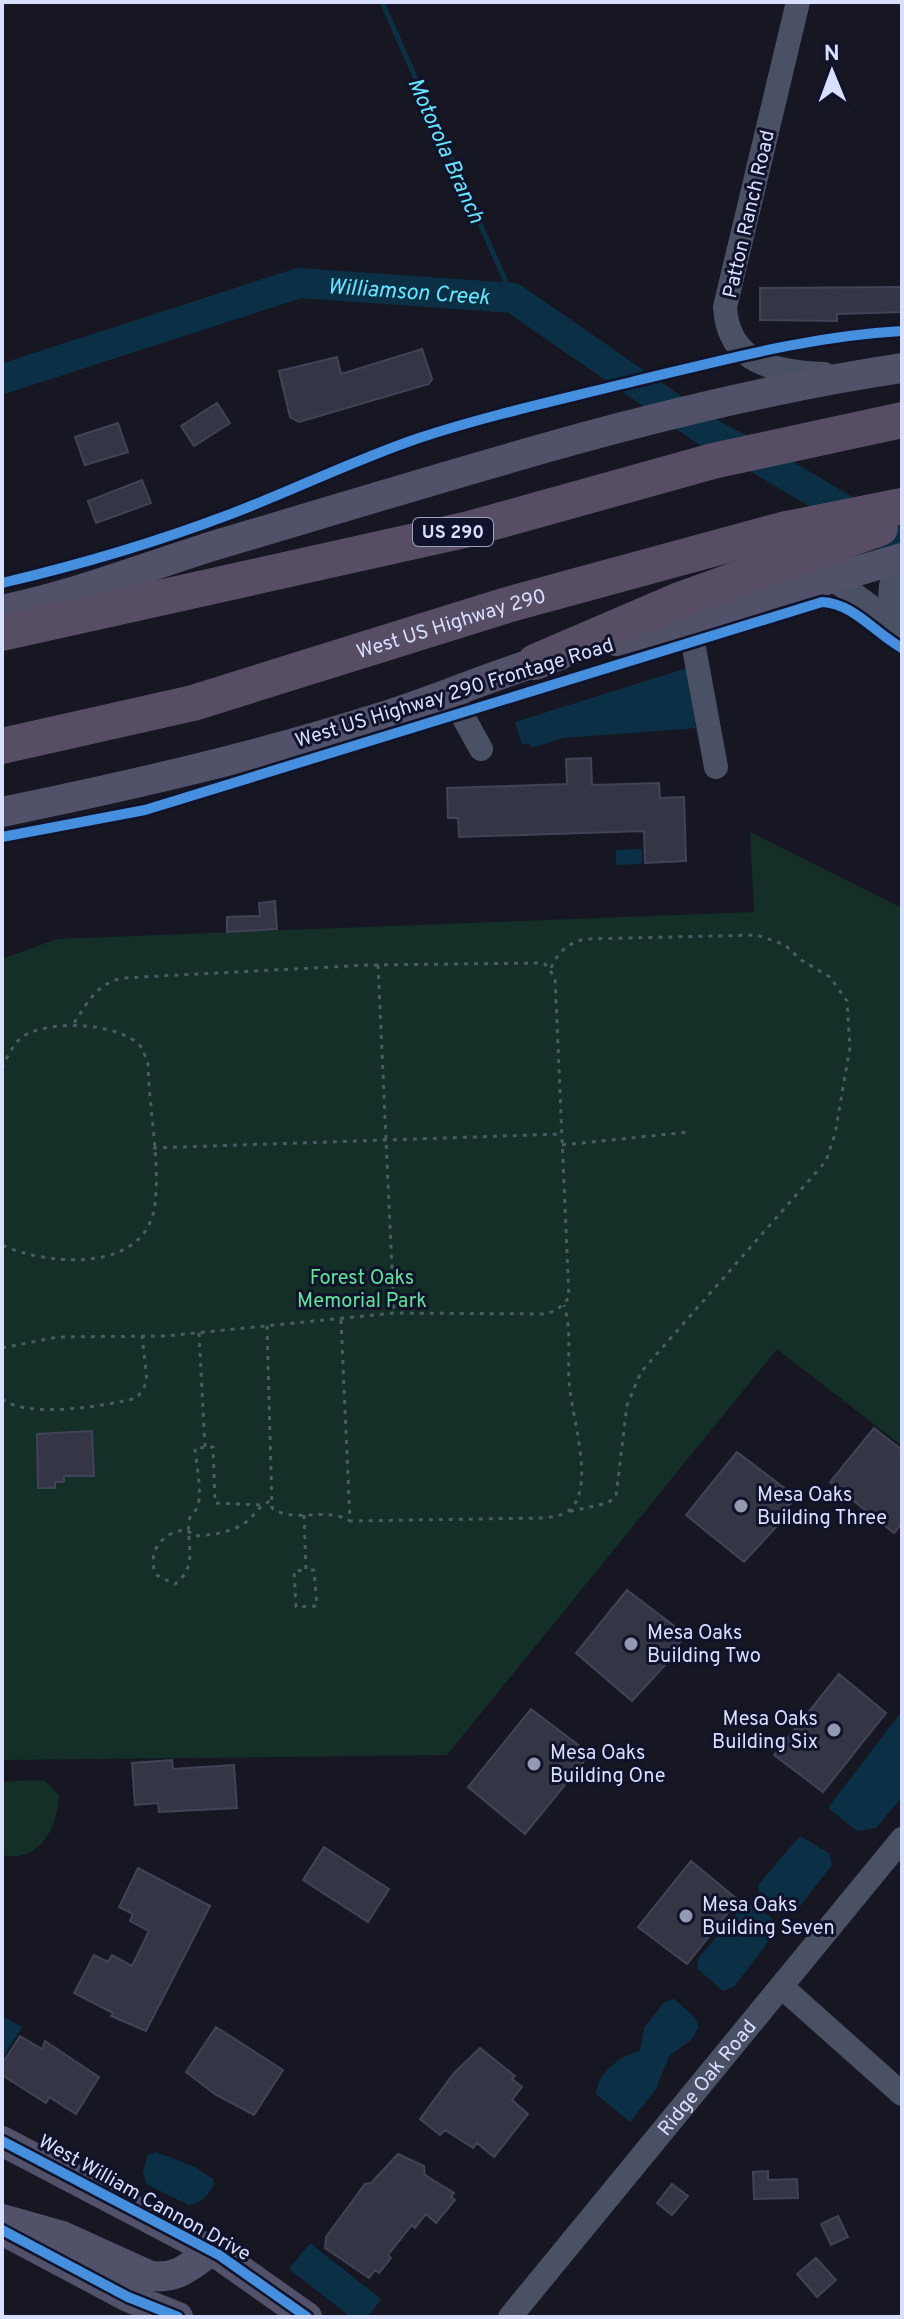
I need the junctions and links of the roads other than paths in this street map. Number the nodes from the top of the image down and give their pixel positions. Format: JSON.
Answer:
{"nodes":[{"id":1,"x":798,"y":2,"type":"edge"},
{"id":2,"x":881,"y":371,"type":"edge"},
{"id":3,"x":902,"y":420,"type":"edge"},
{"id":4,"x":902,"y":506,"type":"edge"},
{"id":5,"x":902,"y":520,"type":"edge"},
{"id":6,"x":902,"y":561,"type":"edge"},
{"id":7,"x":827,"y":565,"type":"junction"},
{"id":8,"x":2,"y":610,"type":"edge"},
{"id":9,"x":689,"y":621,"type":"junction"},
{"id":10,"x":902,"y":628,"type":"edge"},
{"id":11,"x":2,"y":633,"type":"edge"},
{"id":12,"x":535,"y":662,"type":"junction"},
{"id":13,"x":450,"y":693,"type":"junction"},
{"id":14,"x":2,"y":746,"type":"edge"},
{"id":15,"x":481,"y":749,"type":"dead end"},
{"id":16,"x":716,"y":767,"type":"dead end"},
{"id":17,"x":2,"y":812,"type":"edge"},
{"id":18,"x":902,"y":1839,"type":"edge"},
{"id":19,"x":783,"y":1988,"type":"junction"},
{"id":20,"x":902,"y":2094,"type":"edge"},
{"id":21,"x":2,"y":2141,"type":"edge"},
{"id":22,"x":2,"y":2219,"type":"edge"},
{"id":23,"x":2,"y":2230,"type":"edge"},
{"id":24,"x":211,"y":2251,"type":"junction"},
{"id":25,"x":178,"y":2317,"type":"edge"},
{"id":26,"x":307,"y":2317,"type":"edge"},
{"id":27,"x":510,"y":2317,"type":"edge"}],
"edges":[{"from":1,"to":2,"type":"street","name":"Patton Ranch Road"},
{"from":2,"to":8,"type":"main road"},
{"from":3,"to":11,"type":"highway","number":"US 290"},
{"from":4,"to":14,"type":"highway","name":"West US Highway 290"},
{"from":5,"to":7,"type":"highway"},
{"from":6,"to":7,"type":"main road","name":"West US Highway 290 Frontage Road"},
{"from":6,"to":10,"type":"street"},
{"from":7,"to":9,"type":"main road","name":"West US Highway 290 Frontage Road"},
{"from":7,"to":10,"type":"street"},
{"from":7,"to":12,"type":"highway"},
{"from":9,"to":12,"type":"main road","name":"West US Highway 290 Frontage Road"},
{"from":9,"to":16,"type":"street"},
{"from":12,"to":13,"type":"main road","name":"West US Highway 290 Frontage Road"},
{"from":13,"to":15,"type":"street"},
{"from":13,"to":17,"type":"main road","name":"West US Highway 290 Frontage Road"},
{"from":18,"to":19,"type":"street","name":"Ridge Oak Road"},
{"from":19,"to":20,"type":"street"},
{"from":19,"to":27,"type":"street","name":"Ridge Oak Road"},
{"from":21,"to":24,"type":"main road","name":"West William Cannon Drive"},
{"from":22,"to":24,"type":"main road"},
{"from":23,"to":25,"type":"main road"},
{"from":24,"to":26,"type":"main road","name":"West William Cannon Drive"}]}
